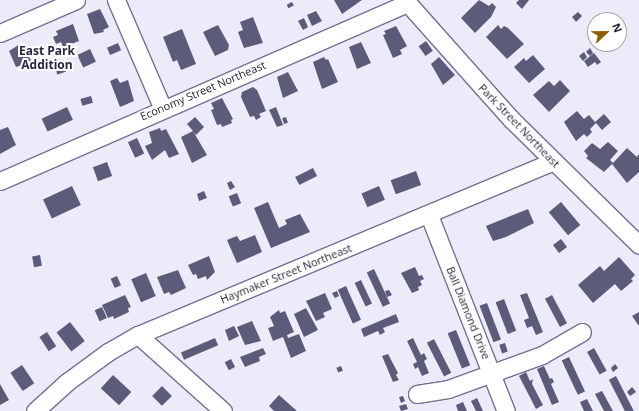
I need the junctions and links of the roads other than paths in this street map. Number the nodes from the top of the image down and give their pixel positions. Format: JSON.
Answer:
{"nodes":[{"id":1,"x":76,"y":0,"type":"edge"},
{"id":2,"x":116,"y":0,"type":"edge"},
{"id":3,"x":406,"y":2,"type":"edge"},
{"id":4,"x":0,"y":33,"type":"edge"},
{"id":5,"x":163,"y":109,"type":"junction"},
{"id":6,"x":552,"y":162,"type":"junction"},
{"id":7,"x":0,"y":181,"type":"edge"},
{"id":8,"x":429,"y":215,"type":"junction"},
{"id":9,"x":639,"y":245,"type":"edge"},
{"id":10,"x":582,"y":332,"type":"dead end"},
{"id":11,"x":138,"y":335,"type":"junction"},
{"id":12,"x":491,"y":372,"type":"junction"},
{"id":13,"x":417,"y":394,"type":"dead end"},
{"id":14,"x":35,"y":411,"type":"edge"},
{"id":15,"x":224,"y":411,"type":"edge"},
{"id":16,"x":506,"y":411,"type":"edge"}],
"edges":[{"from":1,"to":4,"type":"street"},
{"from":2,"to":5,"type":"street"},
{"from":3,"to":5,"type":"street","name":"Economy Street Northeast"},
{"from":3,"to":6,"type":"street","name":"Park Street Northeast"},
{"from":5,"to":7,"type":"street","name":"Economy Street Northeast"},
{"from":6,"to":8,"type":"street","name":"Haymaker Street Northeast"},
{"from":6,"to":9,"type":"street","name":"Park Street Northeast"},
{"from":8,"to":11,"type":"street","name":"Haymaker Street Northeast"},
{"from":8,"to":12,"type":"street","name":"Ball Diamond Drive"},
{"from":10,"to":12,"type":"street"},
{"from":11,"to":14,"type":"street","name":"Haymaker Street Northeast"},
{"from":11,"to":15,"type":"street"},
{"from":12,"to":13,"type":"street"},
{"from":12,"to":16,"type":"street","name":"Ball Diamond Drive"}]}
